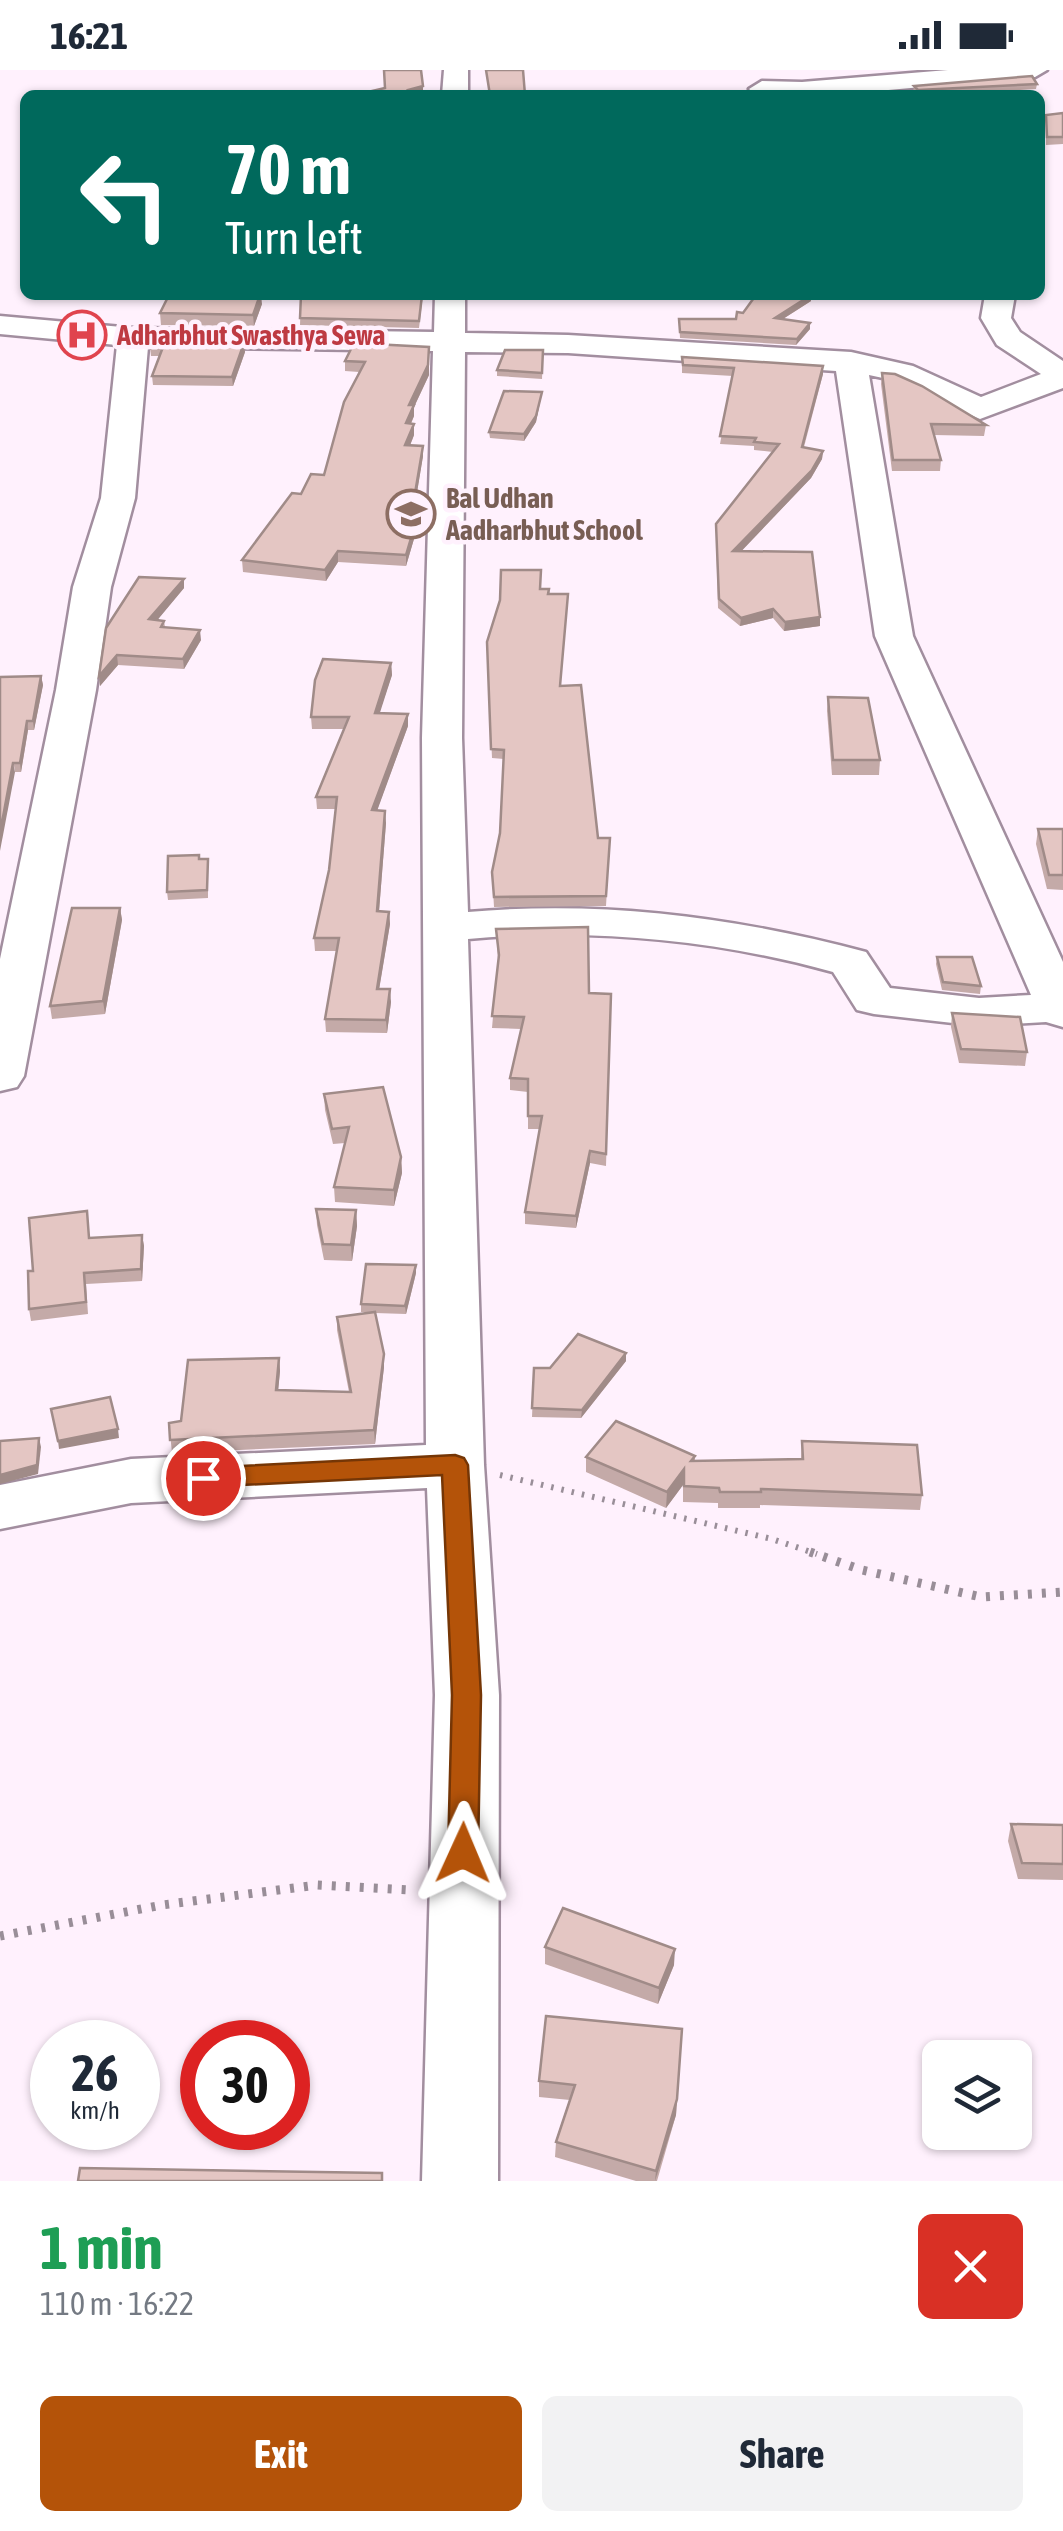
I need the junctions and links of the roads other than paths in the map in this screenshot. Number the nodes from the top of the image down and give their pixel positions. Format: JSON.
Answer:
{"nodes":[{"id":1,"x":1035,"y":70,"type":"edge"},
{"id":2,"x":758,"y":84,"type":"edge"},
{"id":3,"x":999,"y":300,"type":"edge"},
{"id":4,"x":449,"y":320,"type":"edge"},
{"id":5,"x":0,"y":326,"type":"edge"},
{"id":6,"x":133,"y":337,"type":"junction"},
{"id":7,"x":852,"y":362,"type":"junction"},
{"id":8,"x":1063,"y":376,"type":"edge"},
{"id":9,"x":445,"y":928,"type":"junction"},
{"id":10,"x":1062,"y":1010,"type":"edge"},
{"id":11,"x":0,"y":1076,"type":"edge"},
{"id":12,"x":455,"y":1465,"type":"junction"},
{"id":13,"x":0,"y":1507,"type":"edge"},
{"id":14,"x":460,"y":2181,"type":"edge"}],
"edges":[{"from":1,"to":2,"type":"street"},
{"from":3,"to":8,"type":"street"},
{"from":4,"to":6,"type":"street"},
{"from":4,"to":7,"type":"street"},
{"from":4,"to":9,"type":"street"},
{"from":5,"to":6,"type":"street"},
{"from":6,"to":11,"type":"street"},
{"from":7,"to":8,"type":"street"},
{"from":7,"to":10,"type":"street"},
{"from":9,"to":10,"type":"street"},
{"from":9,"to":12,"type":"street"},
{"from":12,"to":13,"type":"street"},
{"from":12,"to":14,"type":"street"}]}
